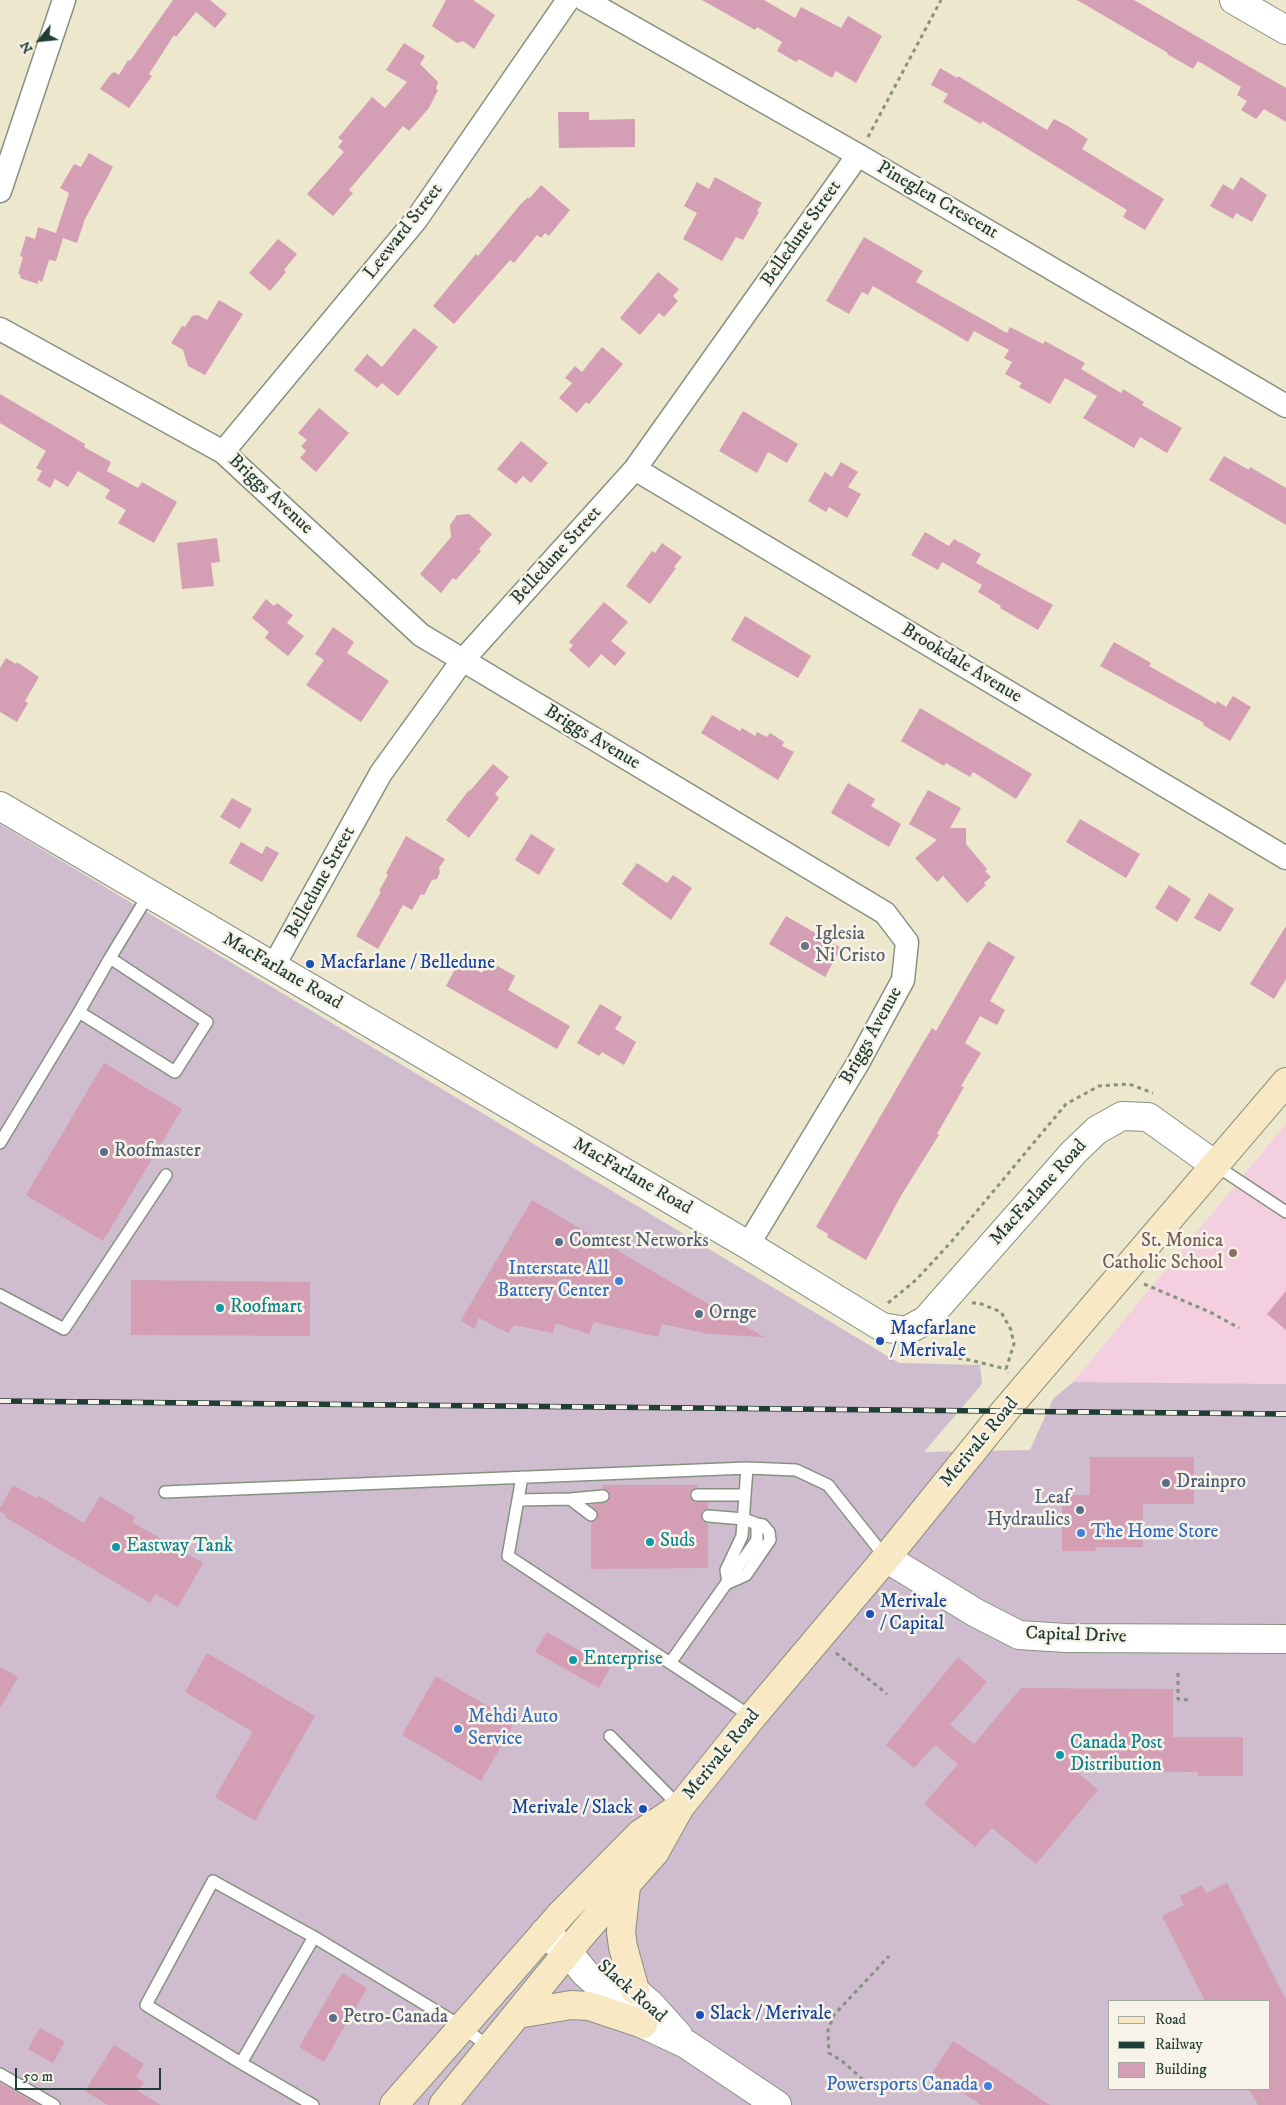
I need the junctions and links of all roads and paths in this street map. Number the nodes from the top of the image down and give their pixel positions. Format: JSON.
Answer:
{"nodes":[{"id":1,"x":64,"y":0,"type":"edge"},
{"id":2,"x":568,"y":0,"type":"edge"},
{"id":3,"x":585,"y":0,"type":"edge"},
{"id":4,"x":942,"y":0,"type":"edge"},
{"id":5,"x":1234,"y":0,"type":"edge"},
{"id":6,"x":1286,"y":30,"type":"edge"},
{"id":7,"x":858,"y":155,"type":"junction"},
{"id":8,"x":0,"y":191,"type":"edge"},
{"id":9,"x":0,"y":329,"type":"edge"},
{"id":10,"x":1286,"y":406,"type":"edge"},
{"id":11,"x":224,"y":452,"type":"junction"},
{"id":12,"x":635,"y":469,"type":"junction"},
{"id":13,"x":462,"y":661,"type":"junction"},
{"id":14,"x":0,"y":806,"type":"edge"},
{"id":15,"x":1286,"y":858,"type":"edge"},
{"id":16,"x":150,"y":894,"type":"junction"},
{"id":17,"x":110,"y":958,"type":"junction"},
{"id":18,"x":273,"y":967,"type":"junction"},
{"id":19,"x":79,"y":1012,"type":"junction"},
{"id":20,"x":1286,"y":1082,"type":"edge"},
{"id":21,"x":0,"y":1143,"type":"edge"},
{"id":22,"x":1215,"y":1165,"type":"junction"},
{"id":23,"x":166,"y":1175,"type":"dead end"},
{"id":24,"x":1286,"y":1212,"type":"edge"},
{"id":25,"x":748,"y":1245,"type":"junction"},
{"id":26,"x":1141,"y":1283,"type":"dead end"},
{"id":27,"x":0,"y":1295,"type":"edge"},
{"id":28,"x":937,"y":1307,"type":"junction"},
{"id":29,"x":1238,"y":1328,"type":"dead end"},
{"id":30,"x":914,"y":1350,"type":"dead end"},
{"id":31,"x":1006,"y":1369,"type":"junction"},
{"id":32,"x":1018,"y":1397,"type":"junction"},
{"id":33,"x":747,"y":1468,"type":"junction"},
{"id":34,"x":522,"y":1477,"type":"junction"},
{"id":35,"x":165,"y":1492,"type":"dead end"},
{"id":36,"x":697,"y":1495,"type":"dead end"},
{"id":37,"x":603,"y":1496,"type":"dead end"},
{"id":38,"x":745,"y":1496,"type":"junction"},
{"id":39,"x":570,"y":1499,"type":"junction"},
{"id":40,"x":518,"y":1500,"type":"junction"},
{"id":41,"x":591,"y":1515,"type":"dead end"},
{"id":42,"x":708,"y":1516,"type":"dead end"},
{"id":43,"x":744,"y":1519,"type":"junction"},
{"id":44,"x":886,"y":1558,"type":"junction"},
{"id":45,"x":728,"y":1583,"type":"junction"},
{"id":46,"x":1286,"y":1639,"type":"edge"},
{"id":47,"x":836,"y":1653,"type":"dead end"},
{"id":48,"x":670,"y":1663,"type":"junction"},
{"id":49,"x":1178,"y":1673,"type":"dead end"},
{"id":50,"x":887,"y":1694,"type":"dead end"},
{"id":51,"x":1189,"y":1700,"type":"dead end"},
{"id":52,"x":752,"y":1717,"type":"junction"},
{"id":53,"x":610,"y":1736,"type":"dead end"},
{"id":54,"x":680,"y":1807,"type":"junction"},
{"id":55,"x":626,"y":1887,"type":"junction"},
{"id":56,"x":544,"y":1933,"type":"junction"},
{"id":57,"x":314,"y":1937,"type":"junction"},
{"id":58,"x":568,"y":1952,"type":"junction"},
{"id":59,"x":889,"y":1956,"type":"dead end"},
{"id":60,"x":635,"y":1990,"type":"junction"},
{"id":61,"x":518,"y":2014,"type":"junction"},
{"id":62,"x":643,"y":2024,"type":"junction"},
{"id":63,"x":461,"y":2026,"type":"junction"},
{"id":64,"x":686,"y":2044,"type":"junction"},
{"id":65,"x":491,"y":2048,"type":"junction"},
{"id":66,"x":241,"y":2063,"type":"junction"},
{"id":67,"x":0,"y":2074,"type":"edge"},
{"id":68,"x":875,"y":2090,"type":"dead end"},
{"id":69,"x":769,"y":2103,"type":"edge"},
{"id":70,"x":54,"y":2105,"type":"edge"},
{"id":71,"x":313,"y":2105,"type":"edge"},
{"id":72,"x":394,"y":2105,"type":"edge"},
{"id":73,"x":443,"y":2105,"type":"edge"}],
"edges":[{"from":1,"to":8,"type":"street"},
{"from":2,"to":11,"type":"street","name":"Leeward Street"},
{"from":3,"to":7,"type":"street","name":"Pineglen Crescent"},
{"from":4,"to":7,"type":"path"},
{"from":5,"to":6,"type":"street"},
{"from":7,"to":10,"type":"street","name":"Pineglen Crescent"},
{"from":7,"to":12,"type":"street","name":"Belledune Street"},
{"from":9,"to":11,"type":"street","name":"Briggs Avenue"},
{"from":11,"to":13,"type":"street","name":"Briggs Avenue"},
{"from":12,"to":13,"type":"street","name":"Belledune Street"},
{"from":12,"to":15,"type":"street","name":"Brookdale Avenue"},
{"from":13,"to":18,"type":"street","name":"Belledune Street"},
{"from":13,"to":25,"type":"street","name":"Briggs Avenue"},
{"from":14,"to":16,"type":"street","name":"MacFarlane Road"},
{"from":16,"to":17,"type":"lane"},
{"from":16,"to":18,"type":"street","name":"MacFarlane Road"},
{"from":17,"to":19,"type":"lane"},
{"from":17,"to":19,"type":"lane"},
{"from":18,"to":25,"type":"street","name":"MacFarlane Road"},
{"from":19,"to":21,"type":"lane"},
{"from":20,"to":22,"type":"main road","name":"Merivale Road"},
{"from":22,"to":24,"type":"lane"},
{"from":22,"to":28,"type":"street","name":"MacFarlane Road"},
{"from":22,"to":32,"type":"main road","name":"Merivale Road"},
{"from":23,"to":27,"type":"lane"},
{"from":25,"to":28,"type":"street","name":"MacFarlane Road"},
{"from":26,"to":29,"type":"path"},
{"from":28,"to":31,"type":"path"},
{"from":30,"to":31,"type":"path"},
{"from":31,"to":32,"type":"path"},
{"from":32,"to":44,"type":"main road","name":"Merivale Road"},
{"from":33,"to":34,"type":"lane"},
{"from":33,"to":38,"type":"lane"},
{"from":33,"to":44,"type":"lane"},
{"from":34,"to":35,"type":"lane"},
{"from":34,"to":40,"type":"lane"},
{"from":36,"to":38,"type":"lane"},
{"from":37,"to":39,"type":"lane"},
{"from":38,"to":43,"type":"lane"},
{"from":39,"to":40,"type":"lane"},
{"from":39,"to":41,"type":"lane"},
{"from":40,"to":48,"type":"lane"},
{"from":42,"to":43,"type":"lane"},
{"from":43,"to":45,"type":"lane"},
{"from":43,"to":45,"type":"lane"},
{"from":44,"to":46,"type":"street","name":"Capital Drive"},
{"from":44,"to":52,"type":"main road","name":"Merivale Road"},
{"from":45,"to":48,"type":"lane"},
{"from":47,"to":50,"type":"path"},
{"from":48,"to":52,"type":"lane"},
{"from":49,"to":51,"type":"path"},
{"from":52,"to":54,"type":"main road","name":"Merivale Road"},
{"from":53,"to":54,"type":"lane"},
{"from":54,"to":55,"type":"main road","name":"Merivale Road"},
{"from":54,"to":56,"type":"main road","name":"Merivale Road"},
{"from":55,"to":58,"type":"main road","name":"Merivale Road"},
{"from":55,"to":60,"type":"main road"},
{"from":56,"to":58,"type":"street","name":"Slack Road"},
{"from":56,"to":63,"type":"main road","name":"Merivale Road"},
{"from":57,"to":63,"type":"lane"},
{"from":57,"to":66,"type":"lane"},
{"from":57,"to":66,"type":"lane"},
{"from":58,"to":60,"type":"street","name":"Slack Road"},
{"from":58,"to":61,"type":"main road","name":"Merivale Road"},
{"from":58,"to":62,"type":"street","name":"Slack Road"},
{"from":59,"to":68,"type":"path"},
{"from":60,"to":64,"type":"street","name":"Slack Road"},
{"from":61,"to":62,"type":"main road"},
{"from":61,"to":65,"type":"main road","name":"Merivale Road"},
{"from":62,"to":64,"type":"street","name":"Slack Road"},
{"from":63,"to":65,"type":"lane"},
{"from":63,"to":72,"type":"main road","name":"Merivale Road"},
{"from":64,"to":69,"type":"street","name":"Slack Road"},
{"from":65,"to":73,"type":"main road","name":"Merivale Road"},
{"from":66,"to":71,"type":"lane"},
{"from":67,"to":70,"type":"lane"}]}
